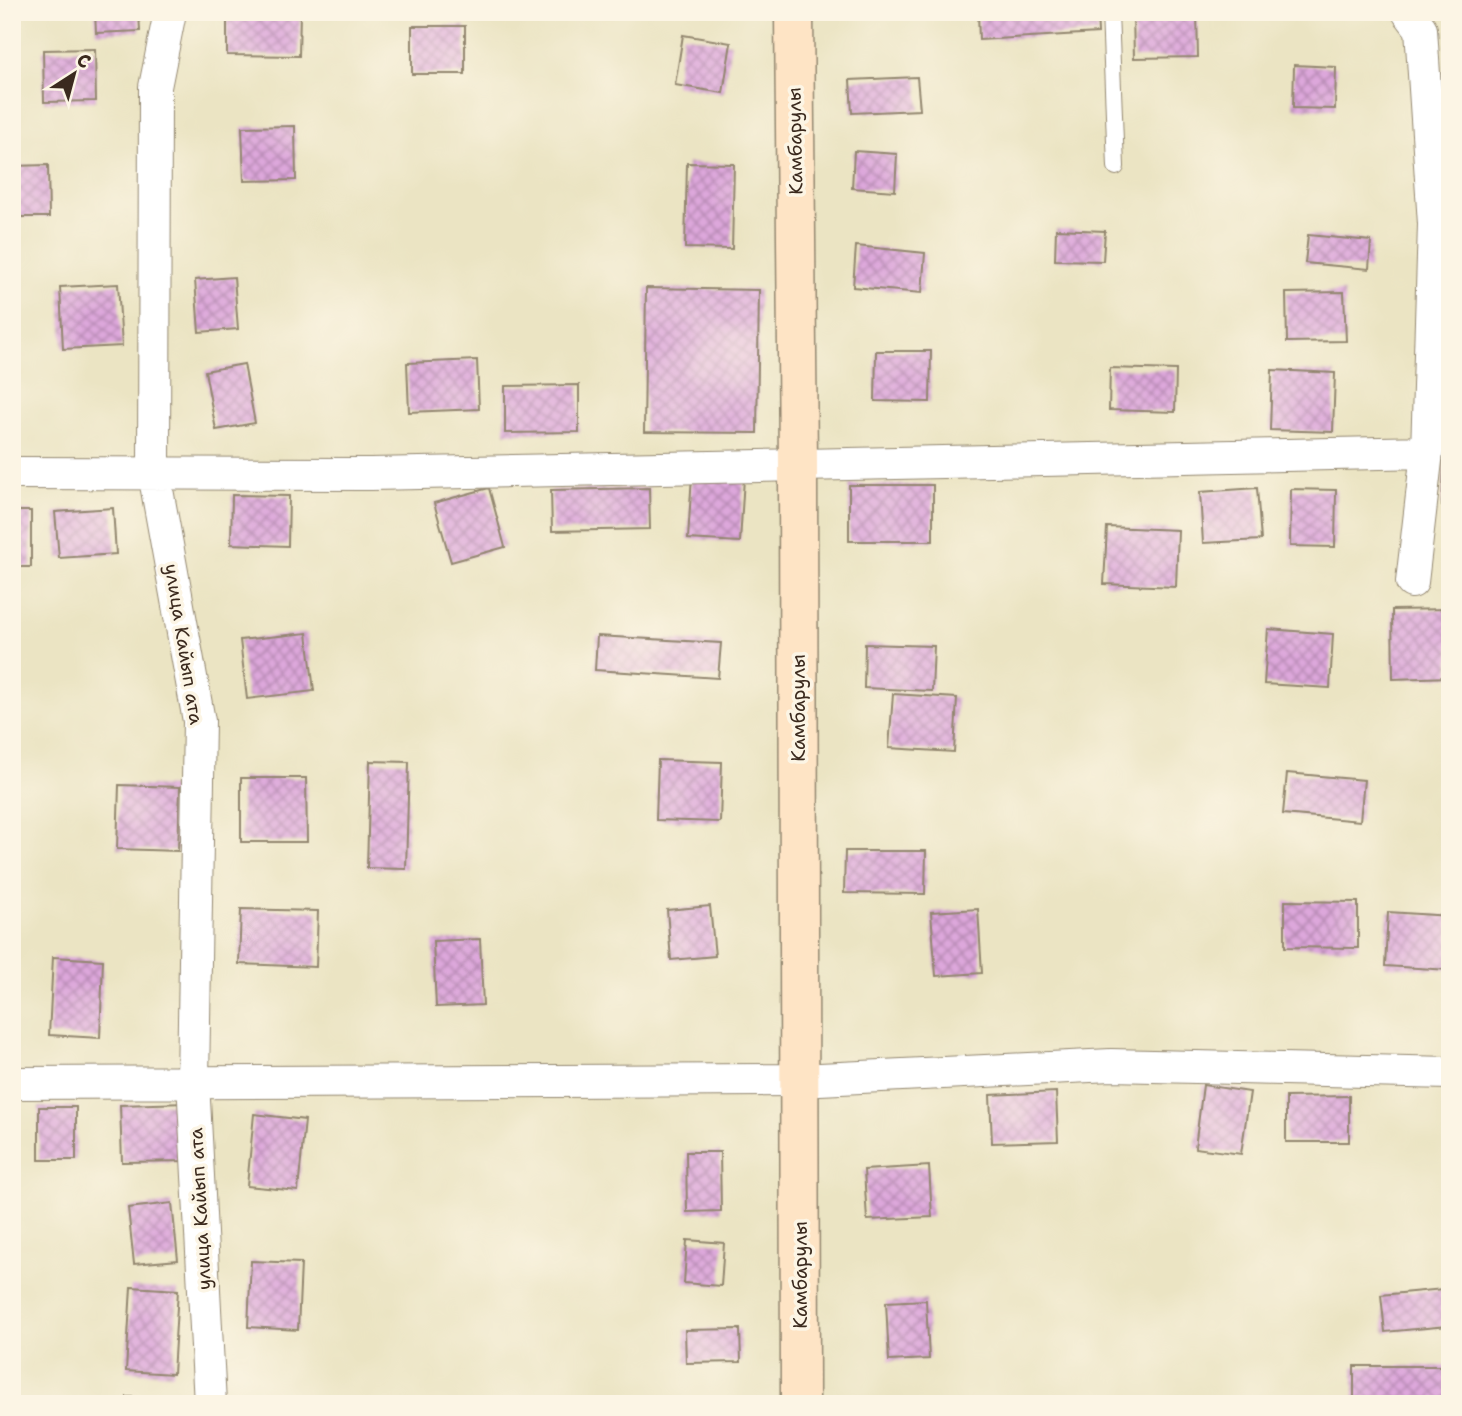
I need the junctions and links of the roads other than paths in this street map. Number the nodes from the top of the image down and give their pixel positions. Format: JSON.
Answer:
{"nodes":[{"id":1,"x":170,"y":12,"type":"edge"},
{"id":2,"x":794,"y":12,"type":"edge"},
{"id":3,"x":1110,"y":12,"type":"edge"},
{"id":4,"x":1408,"y":12,"type":"edge"},
{"id":5,"x":1116,"y":167,"type":"dead end"},
{"id":6,"x":1427,"y":452,"type":"junction"},
{"id":7,"x":798,"y":464,"type":"junction"},
{"id":8,"x":12,"y":473,"type":"edge"},
{"id":9,"x":154,"y":473,"type":"junction"},
{"id":10,"x":1412,"y":582,"type":"dead end"},
{"id":11,"x":1450,"y":1073,"type":"edge"},
{"id":12,"x":799,"y":1080,"type":"junction"},
{"id":13,"x":193,"y":1081,"type":"junction"},
{"id":14,"x":12,"y":1083,"type":"edge"},
{"id":15,"x":210,"y":1404,"type":"edge"},
{"id":16,"x":800,"y":1404,"type":"edge"}],
"edges":[{"from":1,"to":9,"type":"street","name":"улица Кайып ата"},
{"from":2,"to":7,"type":"street","name":"Камбарулы"},
{"from":3,"to":5,"type":"lane"},
{"from":4,"to":6,"type":"street"},
{"from":6,"to":7,"type":"street"},
{"from":6,"to":10,"type":"street"},
{"from":7,"to":9,"type":"street"},
{"from":7,"to":12,"type":"street","name":"Камбарулы"},
{"from":8,"to":9,"type":"street"},
{"from":9,"to":13,"type":"street","name":"улица Кайып ата"},
{"from":11,"to":12,"type":"street"},
{"from":12,"to":13,"type":"street"},
{"from":12,"to":16,"type":"street","name":"Камбарулы"},
{"from":13,"to":14,"type":"street"},
{"from":13,"to":15,"type":"street","name":"улица Кайып ата"}]}
